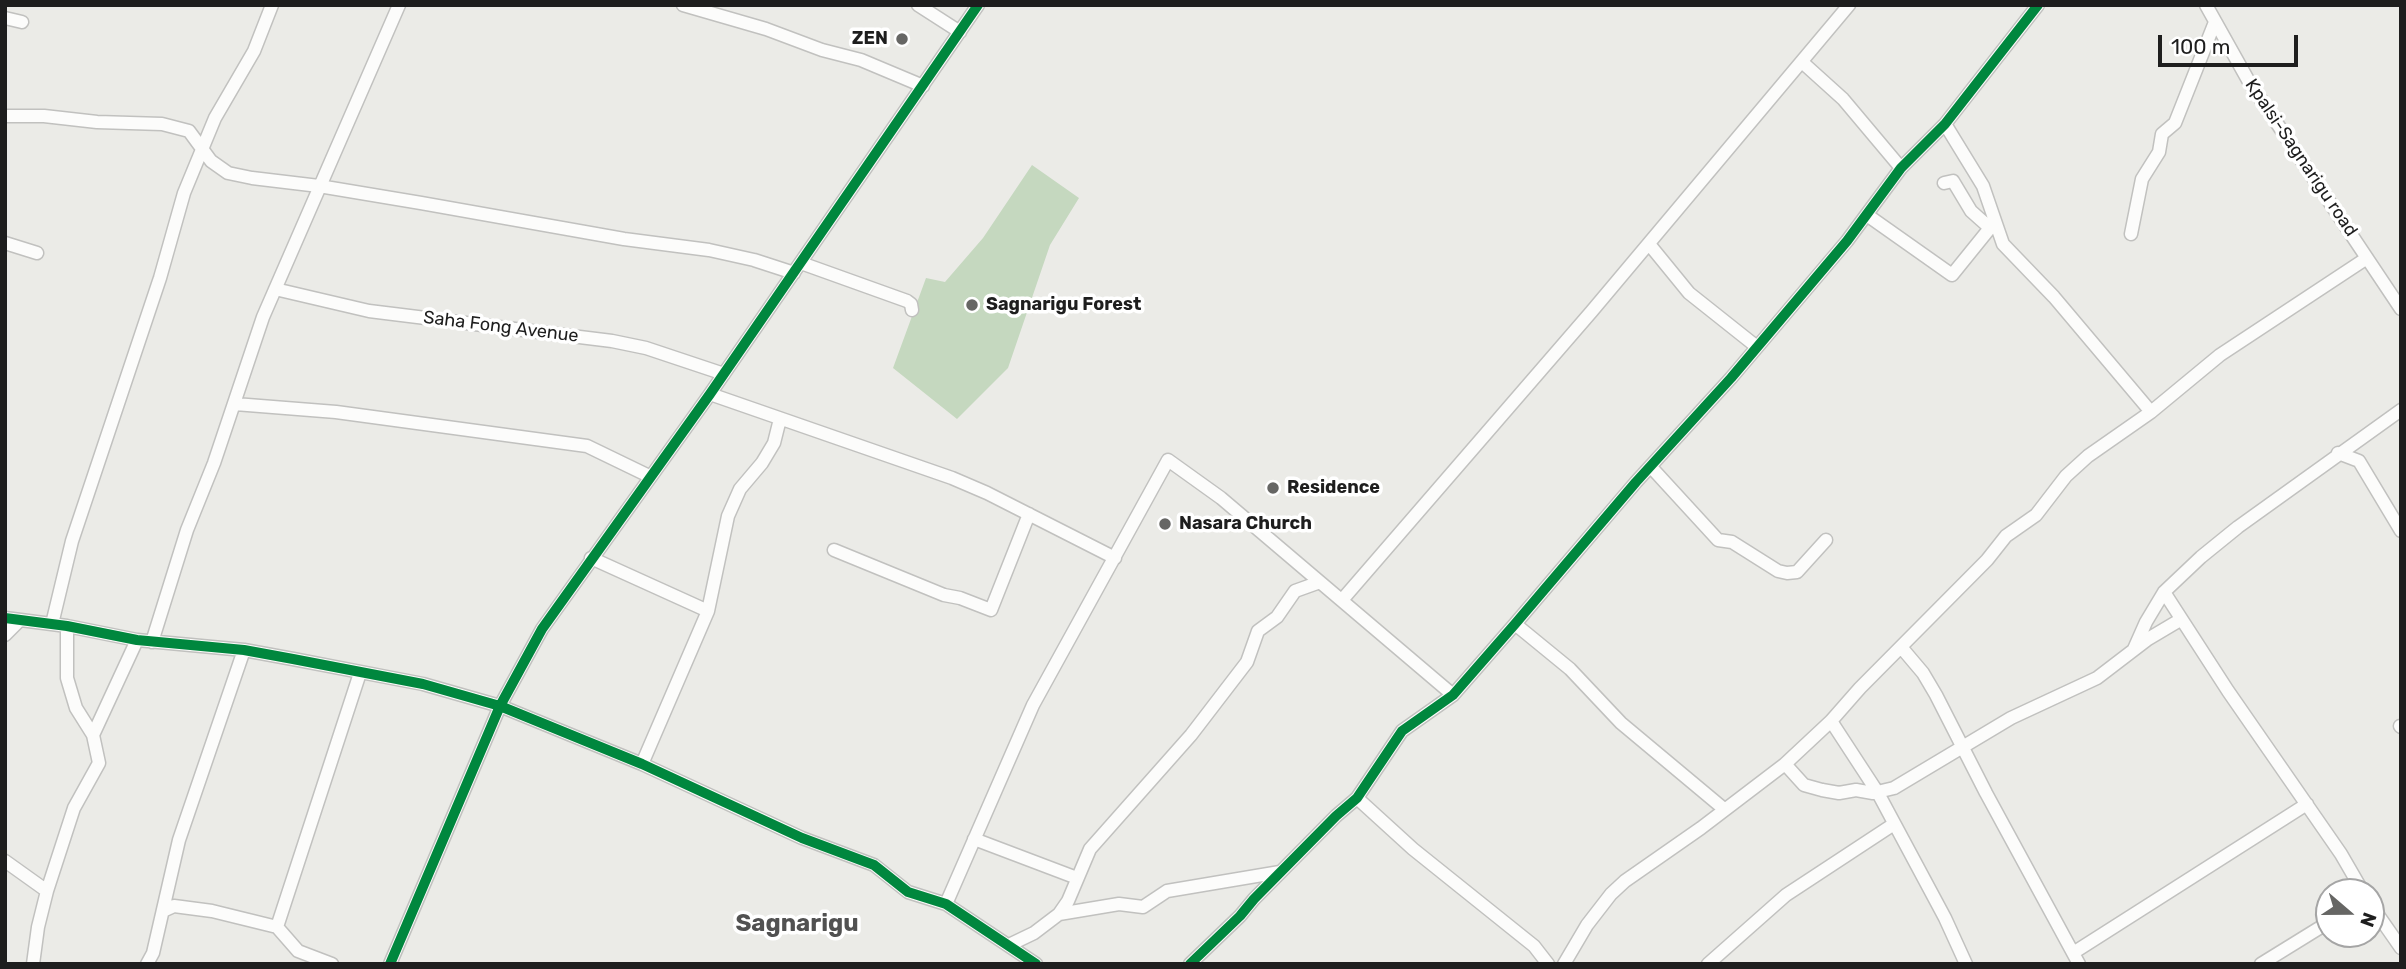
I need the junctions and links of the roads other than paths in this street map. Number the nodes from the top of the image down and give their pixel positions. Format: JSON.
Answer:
{"nodes":[{"id":1,"x":272,"y":5,"type":"edge"},
{"id":2,"x":399,"y":5,"type":"edge"},
{"id":3,"x":683,"y":5,"type":"edge"},
{"id":4,"x":918,"y":5,"type":"edge"},
{"id":5,"x":978,"y":5,"type":"edge"},
{"id":6,"x":1849,"y":5,"type":"edge"},
{"id":7,"x":2038,"y":5,"type":"edge"},
{"id":8,"x":2206,"y":5,"type":"edge"},
{"id":9,"x":5,"y":18,"type":"edge"},
{"id":10,"x":22,"y":22,"type":"dead end"},
{"id":11,"x":2215,"y":22,"type":"junction"},
{"id":12,"x":960,"y":32,"type":"junction"},
{"id":13,"x":1802,"y":62,"type":"junction"},
{"id":14,"x":923,"y":86,"type":"junction"},
{"id":15,"x":5,"y":116,"type":"edge"},
{"id":16,"x":1945,"y":124,"type":"junction"},
{"id":17,"x":202,"y":149,"type":"junction"},
{"id":18,"x":1901,"y":168,"type":"junction"},
{"id":19,"x":1944,"y":183,"type":"dead end"},
{"id":20,"x":319,"y":186,"type":"junction"},
{"id":21,"x":1867,"y":215,"type":"junction"},
{"id":22,"x":2131,"y":234,"type":"dead end"},
{"id":23,"x":5,"y":243,"type":"edge"},
{"id":24,"x":1649,"y":244,"type":"junction"},
{"id":25,"x":37,"y":253,"type":"dead end"},
{"id":26,"x":2367,"y":258,"type":"junction"},
{"id":27,"x":798,"y":268,"type":"junction"},
{"id":28,"x":275,"y":289,"type":"junction"},
{"id":29,"x":2401,"y":309,"type":"edge"},
{"id":30,"x":912,"y":310,"type":"dead end"},
{"id":31,"x":1757,"y":347,"type":"junction"},
{"id":32,"x":724,"y":374,"type":"junction"},
{"id":33,"x":710,"y":394,"type":"junction"},
{"id":34,"x":235,"y":404,"type":"junction"},
{"id":35,"x":2401,"y":410,"type":"edge"},
{"id":36,"x":2151,"y":412,"type":"junction"},
{"id":37,"x":780,"y":419,"type":"junction"},
{"id":38,"x":2359,"y":441,"type":"junction"},
{"id":39,"x":2338,"y":453,"type":"junction"},
{"id":40,"x":2359,"y":461,"type":"junction"},
{"id":41,"x":1651,"y":467,"type":"junction"},
{"id":42,"x":649,"y":476,"type":"junction"},
{"id":43,"x":1029,"y":514,"type":"junction"},
{"id":44,"x":2401,"y":531,"type":"edge"},
{"id":45,"x":1826,"y":540,"type":"dead end"},
{"id":46,"x":834,"y":550,"type":"dead end"},
{"id":47,"x":591,"y":558,"type":"junction"},
{"id":48,"x":1115,"y":558,"type":"junction"},
{"id":49,"x":1320,"y":582,"type":"junction"},
{"id":50,"x":2164,"y":592,"type":"junction"},
{"id":51,"x":1342,"y":600,"type":"junction"},
{"id":52,"x":708,"y":611,"type":"junction"},
{"id":53,"x":5,"y":618,"type":"edge"},
{"id":54,"x":20,"y":620,"type":"junction"},
{"id":55,"x":2180,"y":620,"type":"junction"},
{"id":56,"x":52,"y":624,"type":"junction"},
{"id":57,"x":1516,"y":624,"type":"junction"},
{"id":58,"x":67,"y":626,"type":"junction"},
{"id":59,"x":5,"y":635,"type":"edge"},
{"id":60,"x":137,"y":640,"type":"junction"},
{"id":61,"x":152,"y":642,"type":"junction"},
{"id":62,"x":1900,"y":647,"type":"junction"},
{"id":63,"x":244,"y":650,"type":"junction"},
{"id":64,"x":2134,"y":650,"type":"junction"},
{"id":65,"x":360,"y":673,"type":"junction"},
{"id":66,"x":1453,"y":695,"type":"junction"},
{"id":67,"x":500,"y":706,"type":"junction"},
{"id":68,"x":1832,"y":721,"type":"junction"},
{"id":69,"x":93,"y":735,"type":"junction"},
{"id":70,"x":1963,"y":748,"type":"junction"},
{"id":71,"x":642,"y":764,"type":"junction"},
{"id":72,"x":1785,"y":764,"type":"junction"},
{"id":73,"x":1878,"y":793,"type":"junction"},
{"id":74,"x":1357,"y":798,"type":"junction"},
{"id":75,"x":2307,"y":804,"type":"junction"},
{"id":76,"x":1724,"y":809,"type":"junction"},
{"id":77,"x":1894,"y":824,"type":"junction"},
{"id":78,"x":974,"y":839,"type":"junction"},
{"id":79,"x":5,"y":861,"type":"edge"},
{"id":80,"x":1281,"y":872,"type":"junction"},
{"id":81,"x":1077,"y":878,"type":"junction"},
{"id":82,"x":2354,"y":878,"type":"edge"},
{"id":83,"x":47,"y":891,"type":"junction"},
{"id":84,"x":946,"y":904,"type":"junction"},
{"id":85,"x":163,"y":911,"type":"junction"},
{"id":86,"x":1059,"y":914,"type":"junction"},
{"id":87,"x":2385,"y":925,"type":"edge"},
{"id":88,"x":277,"y":927,"type":"junction"},
{"id":89,"x":2315,"y":931,"type":"edge"},
{"id":90,"x":1009,"y":945,"type":"junction"},
{"id":91,"x":2401,"y":948,"type":"edge"},
{"id":92,"x":2076,"y":958,"type":"edge"},
{"id":93,"x":33,"y":964,"type":"edge"},
{"id":94,"x":147,"y":964,"type":"edge"},
{"id":95,"x":332,"y":964,"type":"edge"},
{"id":96,"x":390,"y":964,"type":"edge"},
{"id":97,"x":1035,"y":964,"type":"edge"},
{"id":98,"x":1190,"y":964,"type":"edge"},
{"id":99,"x":1548,"y":964,"type":"edge"},
{"id":100,"x":1563,"y":964,"type":"edge"},
{"id":101,"x":1708,"y":964,"type":"edge"},
{"id":102,"x":1966,"y":964,"type":"edge"},
{"id":103,"x":2261,"y":964,"type":"edge"}],
"edges":[{"from":1,"to":17,"type":"street"},
{"from":2,"to":20,"type":"street"},
{"from":3,"to":14,"type":"street"},
{"from":4,"to":12,"type":"street"},
{"from":5,"to":12,"type":"street"},
{"from":6,"to":13,"type":"street"},
{"from":7,"to":16,"type":"street"},
{"from":8,"to":11,"type":"street","name":"Kpalsi-Sagnarigu road"},
{"from":9,"to":10,"type":"street"},
{"from":11,"to":22,"type":"street"},
{"from":11,"to":26,"type":"street","name":"Kpalsi-Sagnarigu road"},
{"from":12,"to":14,"type":"street"},
{"from":13,"to":18,"type":"street"},
{"from":13,"to":24,"type":"street"},
{"from":14,"to":27,"type":"street"},
{"from":15,"to":17,"type":"street"},
{"from":16,"to":18,"type":"street"},
{"from":16,"to":36,"type":"street"},
{"from":17,"to":20,"type":"street"},
{"from":17,"to":56,"type":"street"},
{"from":18,"to":21,"type":"street"},
{"from":19,"to":21,"type":"street"},
{"from":20,"to":27,"type":"street"},
{"from":20,"to":28,"type":"street"},
{"from":21,"to":31,"type":"street"},
{"from":23,"to":25,"type":"street"},
{"from":24,"to":31,"type":"street"},
{"from":24,"to":51,"type":"street"},
{"from":26,"to":29,"type":"street","name":"Kpalsi-Sagnarigu road"},
{"from":26,"to":36,"type":"street"},
{"from":27,"to":30,"type":"street"},
{"from":27,"to":32,"type":"street"},
{"from":28,"to":32,"type":"street","name":"Saha Fong Avenue"},
{"from":28,"to":34,"type":"street"},
{"from":31,"to":41,"type":"street"},
{"from":32,"to":33,"type":"street"},
{"from":33,"to":37,"type":"street"},
{"from":33,"to":42,"type":"street"},
{"from":34,"to":42,"type":"street"},
{"from":34,"to":61,"type":"street"},
{"from":35,"to":38,"type":"street"},
{"from":36,"to":62,"type":"street"},
{"from":37,"to":43,"type":"street"},
{"from":37,"to":52,"type":"street"},
{"from":38,"to":39,"type":"street"},
{"from":38,"to":40,"type":"street"},
{"from":39,"to":40,"type":"street"},
{"from":39,"to":50,"type":"street"},
{"from":40,"to":44,"type":"street"},
{"from":41,"to":45,"type":"street"},
{"from":41,"to":57,"type":"street"},
{"from":42,"to":47,"type":"street"},
{"from":43,"to":46,"type":"street"},
{"from":43,"to":48,"type":"street"},
{"from":47,"to":52,"type":"street"},
{"from":47,"to":67,"type":"street"},
{"from":48,"to":49,"type":"street"},
{"from":48,"to":78,"type":"street"},
{"from":49,"to":51,"type":"street"},
{"from":49,"to":81,"type":"street"},
{"from":50,"to":55,"type":"street"},
{"from":50,"to":64,"type":"street"},
{"from":51,"to":66,"type":"street"},
{"from":52,"to":71,"type":"street"},
{"from":53,"to":54,"type":"street"},
{"from":54,"to":56,"type":"street"},
{"from":54,"to":59,"type":"street"},
{"from":55,"to":64,"type":"street"},
{"from":55,"to":75,"type":"street"},
{"from":56,"to":58,"type":"street"},
{"from":57,"to":66,"type":"street"},
{"from":57,"to":76,"type":"street"},
{"from":58,"to":60,"type":"street"},
{"from":58,"to":69,"type":"street"},
{"from":60,"to":61,"type":"street"},
{"from":60,"to":69,"type":"street"},
{"from":61,"to":63,"type":"street"},
{"from":62,"to":68,"type":"street"},
{"from":62,"to":70,"type":"street"},
{"from":63,"to":65,"type":"street"},
{"from":63,"to":85,"type":"street"},
{"from":64,"to":70,"type":"street"},
{"from":65,"to":67,"type":"street"},
{"from":65,"to":88,"type":"street"},
{"from":66,"to":74,"type":"street"},
{"from":67,"to":71,"type":"street"},
{"from":67,"to":96,"type":"street"},
{"from":68,"to":72,"type":"street"},
{"from":68,"to":73,"type":"street"},
{"from":69,"to":83,"type":"street"},
{"from":70,"to":73,"type":"street"},
{"from":70,"to":92,"type":"street"},
{"from":71,"to":84,"type":"street"},
{"from":72,"to":73,"type":"street"},
{"from":72,"to":76,"type":"street"},
{"from":73,"to":77,"type":"street"},
{"from":74,"to":80,"type":"street"},
{"from":74,"to":99,"type":"street"},
{"from":75,"to":82,"type":"street"},
{"from":75,"to":92,"type":"street"},
{"from":76,"to":100,"type":"street"},
{"from":77,"to":101,"type":"street"},
{"from":77,"to":102,"type":"street"},
{"from":78,"to":81,"type":"street"},
{"from":78,"to":84,"type":"street"},
{"from":79,"to":83,"type":"street"},
{"from":80,"to":86,"type":"street"},
{"from":80,"to":98,"type":"street"},
{"from":81,"to":86,"type":"street"},
{"from":83,"to":93,"type":"street"},
{"from":84,"to":90,"type":"street"},
{"from":85,"to":88,"type":"street"},
{"from":85,"to":94,"type":"street"},
{"from":86,"to":90,"type":"street"},
{"from":87,"to":91,"type":"street"},
{"from":88,"to":95,"type":"street"},
{"from":89,"to":103,"type":"street"},
{"from":90,"to":97,"type":"street"}]}
